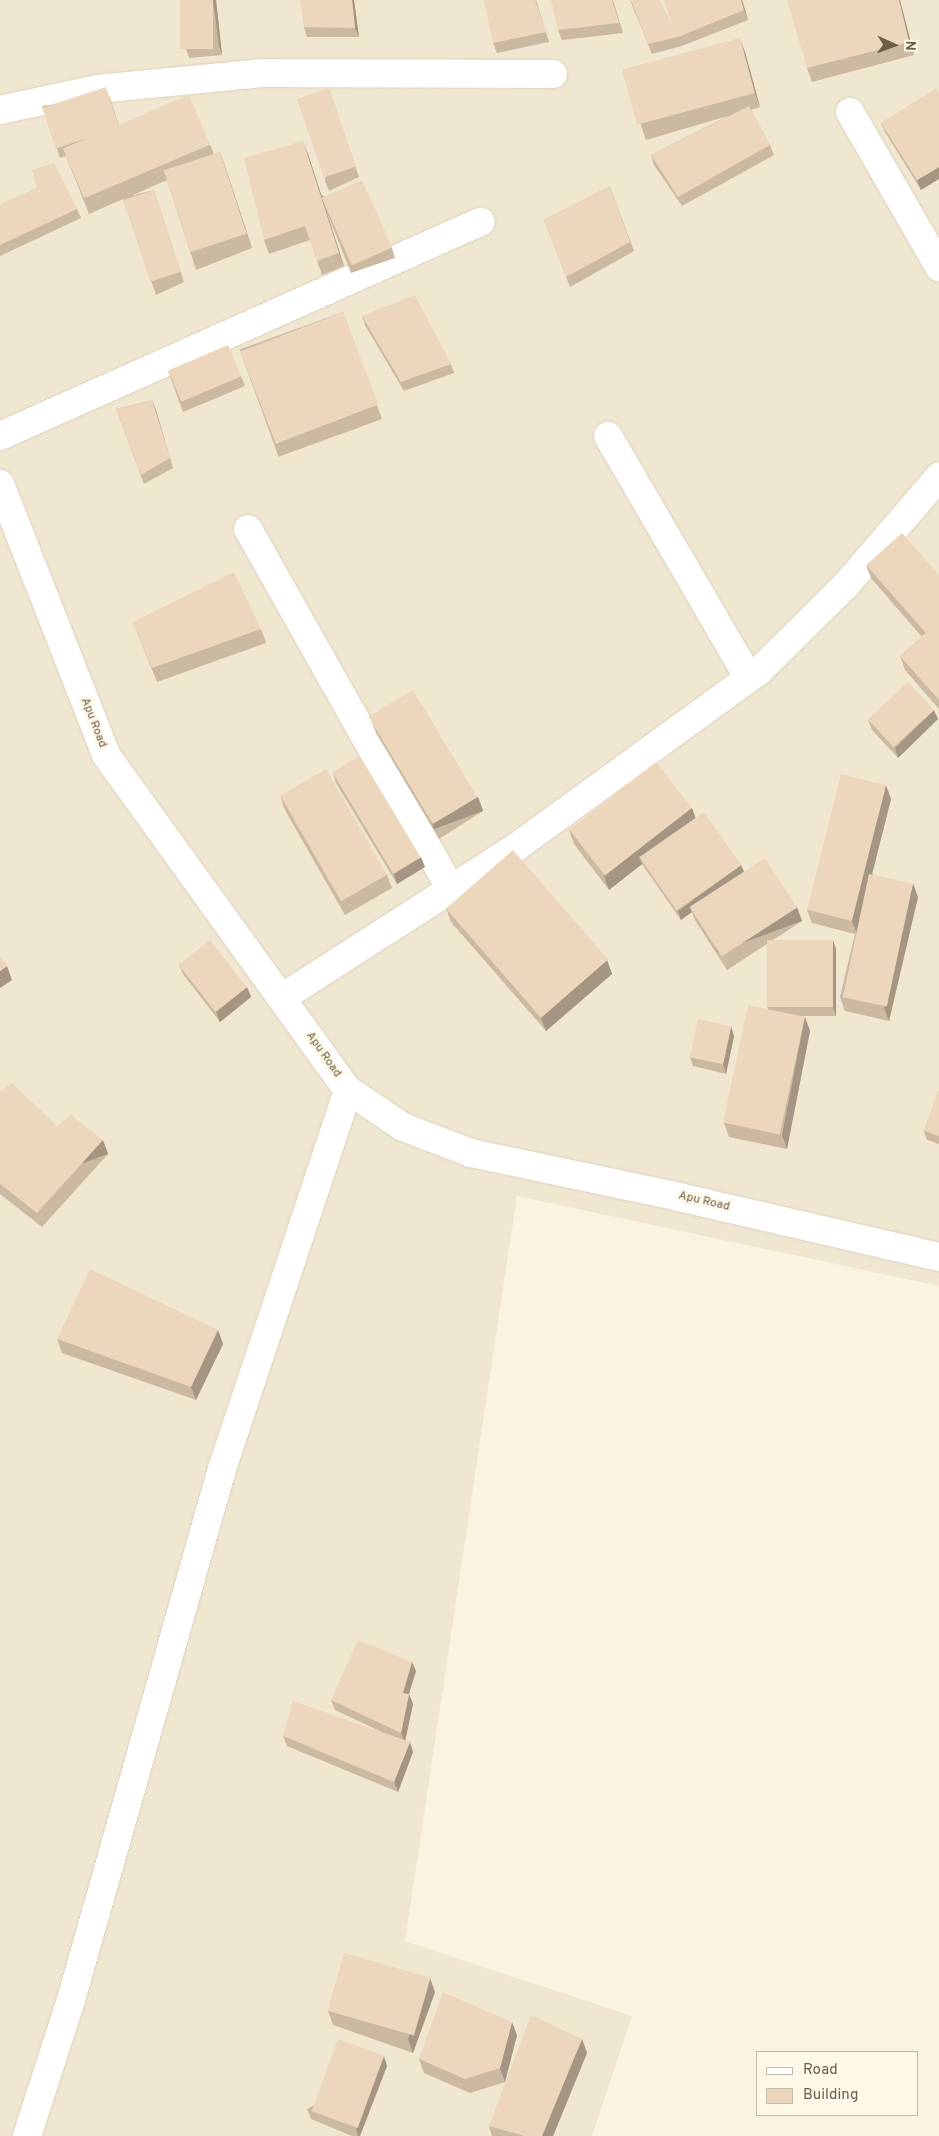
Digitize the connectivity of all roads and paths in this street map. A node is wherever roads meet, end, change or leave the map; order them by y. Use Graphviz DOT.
graph roads {
  1 [pos="553,74"];
  2 [pos="0,110"];
  3 [pos="850,112"];
  4 [pos="480,222"];
  5 [pos="939,267"];
  6 [pos="0,436"];
  7 [pos="608,436"];
  8 [pos="939,477"];
  9 [pos="0,484"];
  10 [pos="248,529"];
  11 [pos="749,678"];
  12 [pos="452,889"];
  13 [pos="282,998"];
  14 [pos="348,1090"];
  15 [pos="939,1257"];
  16 [pos="27,2136"];
  1 -- 2 [label="street"];
  3 -- 5 [label="street"];
  4 -- 6 [label="street"];
  7 -- 11 [label="street"];
  8 -- 11 [label="street"];
  9 -- 13 [label="street, Apu Road"];
  10 -- 12 [label="street"];
  11 -- 12 [label="street"];
  12 -- 13 [label="street"];
  13 -- 14 [label="street, Apu Road"];
  14 -- 15 [label="street, Apu Road"];
  14 -- 16 [label="street"];
}
